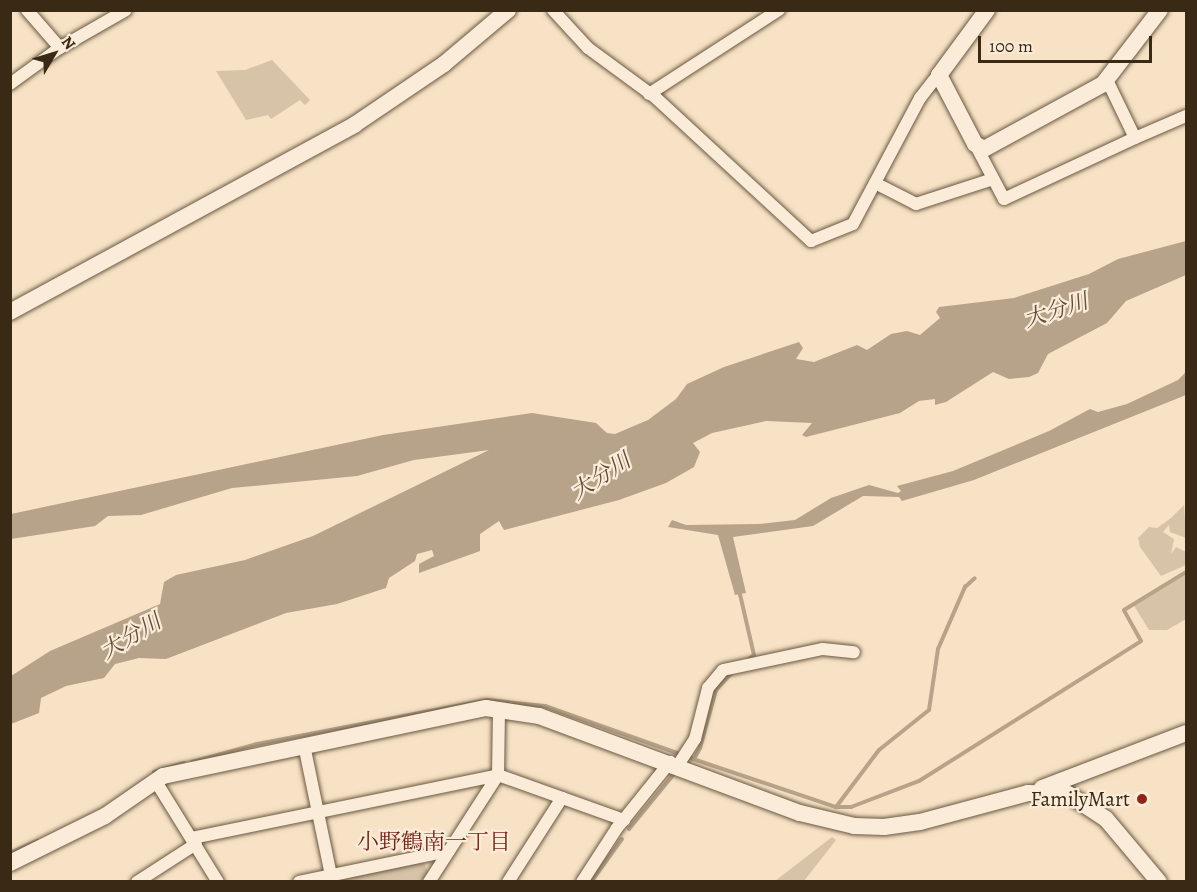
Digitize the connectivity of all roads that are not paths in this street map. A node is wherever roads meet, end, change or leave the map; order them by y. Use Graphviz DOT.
graph roads {
  1 [pos="27,10"];
  2 [pos="126,10"];
  3 [pos="508,10"];
  4 [pos="553,10"];
  5 [pos="779,10"];
  6 [pos="987,10"];
  7 [pos="1160,10"];
  8 [pos="60,48"];
  9 [pos="941,71"];
  10 [pos="1107,80"];
  11 [pos="10,84"];
  12 [pos="649,94"];
  13 [pos="1186,116"];
  14 [pos="1135,138"];
  15 [pos="975,144"];
  16 [pos="993,179"];
  17 [pos="875,183"];
  18 [pos="10,312"];
  19 [pos="854,652"];
  20 [pos="499,709"];
  21 [pos="1186,733"];
  22 [pos="304,745"];
  23 [pos="674,764"];
  24 [pos="498,775"];
  25 [pos="155,780"];
  26 [pos="1028,793"];
  27 [pos="562,798"];
  28 [pos="318,811"];
  29 [pos="624,820"];
  30 [pos="194,841"];
  31 [pos="449,851"];
  32 [pos="10,862"];
  33 [pos="331,875"];
  34 [pos="137,882"];
  35 [pos="218,882"];
  36 [pos="299,882"];
  37 [pos="429,882"];
  38 [pos="508,882"];
  39 [pos="582,882"];
  40 [pos="1160,882"];
  1 -- 8 [label="street"];
  2 -- 8 [label="street"];
  3 -- 18 [label="street"];
  4 -- 12 [label="street"];
  5 -- 12 [label="street"];
  6 -- 9 [label="street"];
  7 -- 10 [label="street"];
  8 -- 11 [label="street"];
  9 -- 15 [label="street"];
  9 -- 17 [label="street"];
  10 -- 14 [label="street"];
  10 -- 15 [label="street"];
  12 -- 17 [label="street"];
  13 -- 14 [label="street"];
  14 -- 16 [label="street"];
  15 -- 16 [label="street"];
  16 -- 17 [label="street"];
  19 -- 23 [label="street"];
  20 -- 22 [label="street"];
  20 -- 23 [label="street"];
  20 -- 24 [label="street"];
  21 -- 26 [label="street"];
  22 -- 25 [label="street"];
  22 -- 28 [label="street"];
  23 -- 26 [label="street"];
  23 -- 29 [label="street"];
  24 -- 27 [label="street"];
  24 -- 28 [label="street"];
  24 -- 31 [label="street"];
  25 -- 30 [label="street"];
  25 -- 32 [label="street"];
  26 -- 40 [label="street"];
  27 -- 29 [label="street"];
  27 -- 38 [label="street"];
  28 -- 30 [label="street"];
  28 -- 33 [label="street"];
  29 -- 39 [label="street"];
  30 -- 34 [label="street"];
  30 -- 35 [label="street"];
  31 -- 33 [label="street"];
  31 -- 37 [label="street"];
  33 -- 36 [label="street"];
}
